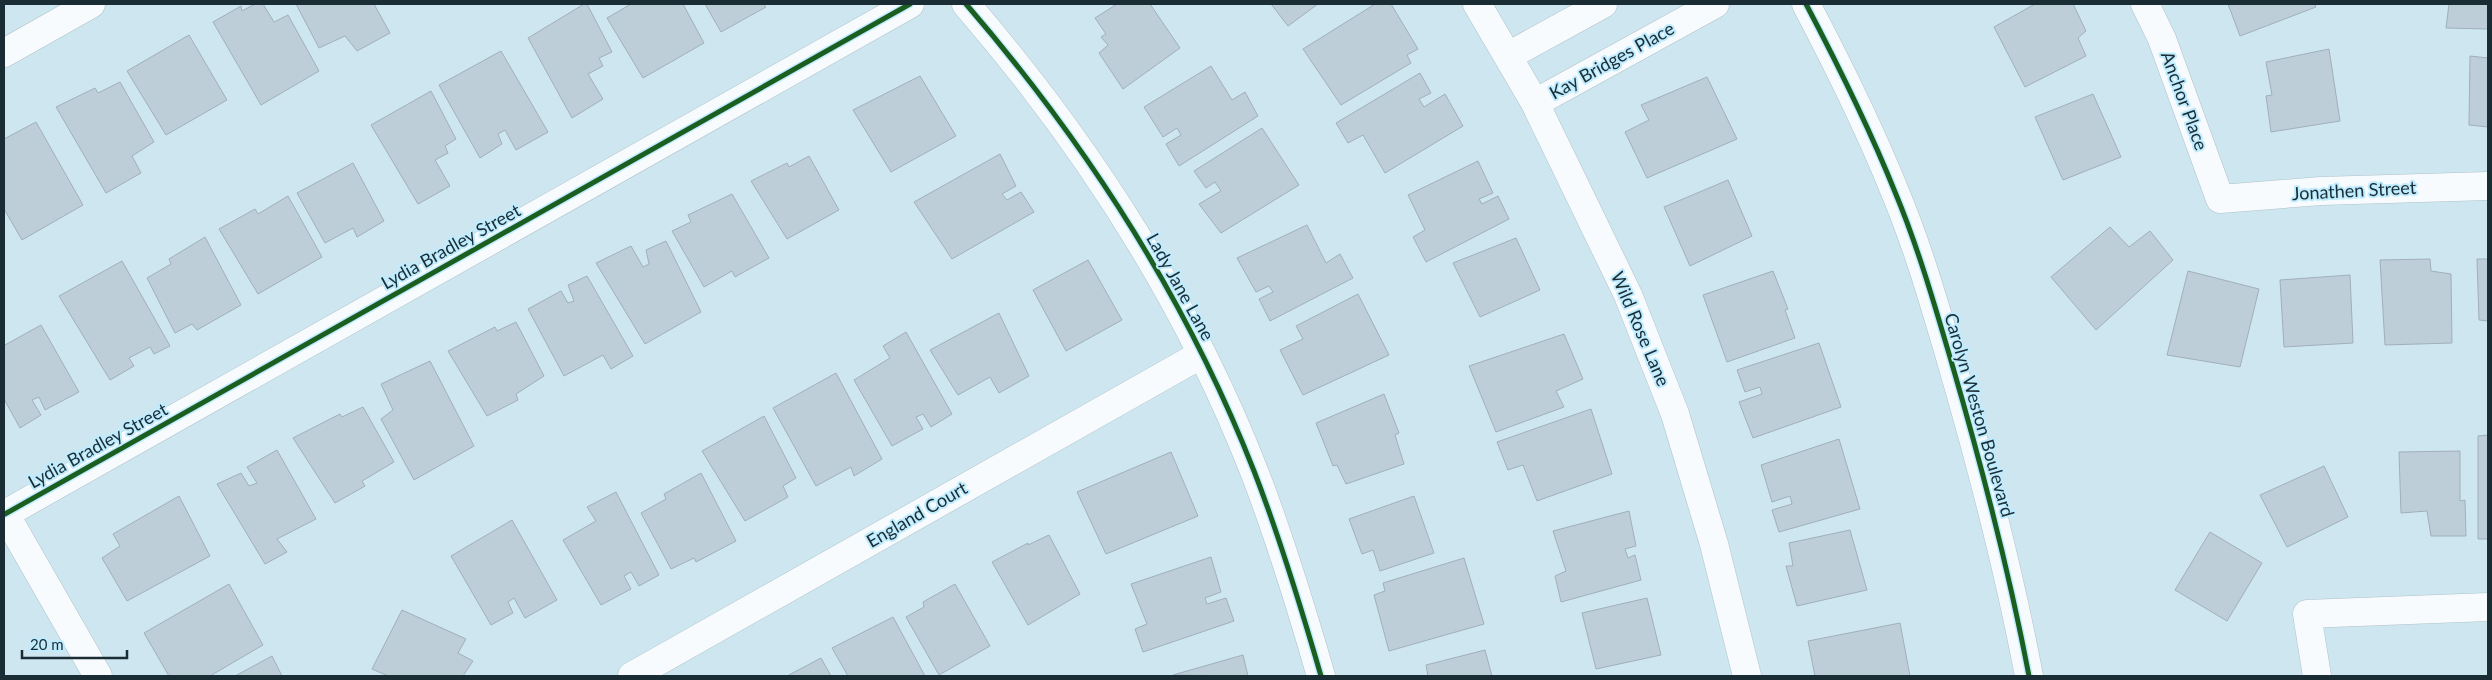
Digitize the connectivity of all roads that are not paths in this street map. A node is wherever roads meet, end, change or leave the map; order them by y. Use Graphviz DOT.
graph roads {
  1 [pos="91,4"];
  2 [pos="910,4"];
  3 [pos="966,4"];
  4 [pos="1477,4"];
  5 [pos="1603,4"];
  6 [pos="1715,4"];
  7 [pos="1806,4"];
  8 [pos="2145,4"];
  9 [pos="4,53"];
  10 [pos="1508,56"];
  11 [pos="1536,103"];
  12 [pos="2488,186"];
  13 [pos="2220,199"];
  14 [pos="1202,354"];
  15 [pos="4,513"];
  16 [pos="2488,607"];
  17 [pos="98,676"];
  18 [pos="632,676"];
  19 [pos="1321,676"];
  20 [pos="1747,676"];
  21 [pos="2029,676"];
  22 [pos="2317,676"];
  1 -- 9 [label="street"];
  2 -- 15 [label="street, Lydia Bradley Street"];
  3 -- 14 [label="street, Lady Jane Lane"];
  4 -- 10 [label="street, Wild Rose Lane"];
  5 -- 10 [label="street"];
  6 -- 11 [label="street, Kay Bridges Place"];
  7 -- 21 [label="street, Carolyn Weston Boulevard"];
  8 -- 13 [label="street, Anchor Place"];
  10 -- 11 [label="street, Wild Rose Lane"];
  11 -- 20 [label="street, Wild Rose Lane"];
  12 -- 13 [label="street, Jonathen Street"];
  14 -- 18 [label="street, England Court"];
  14 -- 19 [label="street, Lady Jane Lane"];
  15 -- 17 [label="street"];
  16 -- 22 [label="street"];
}
